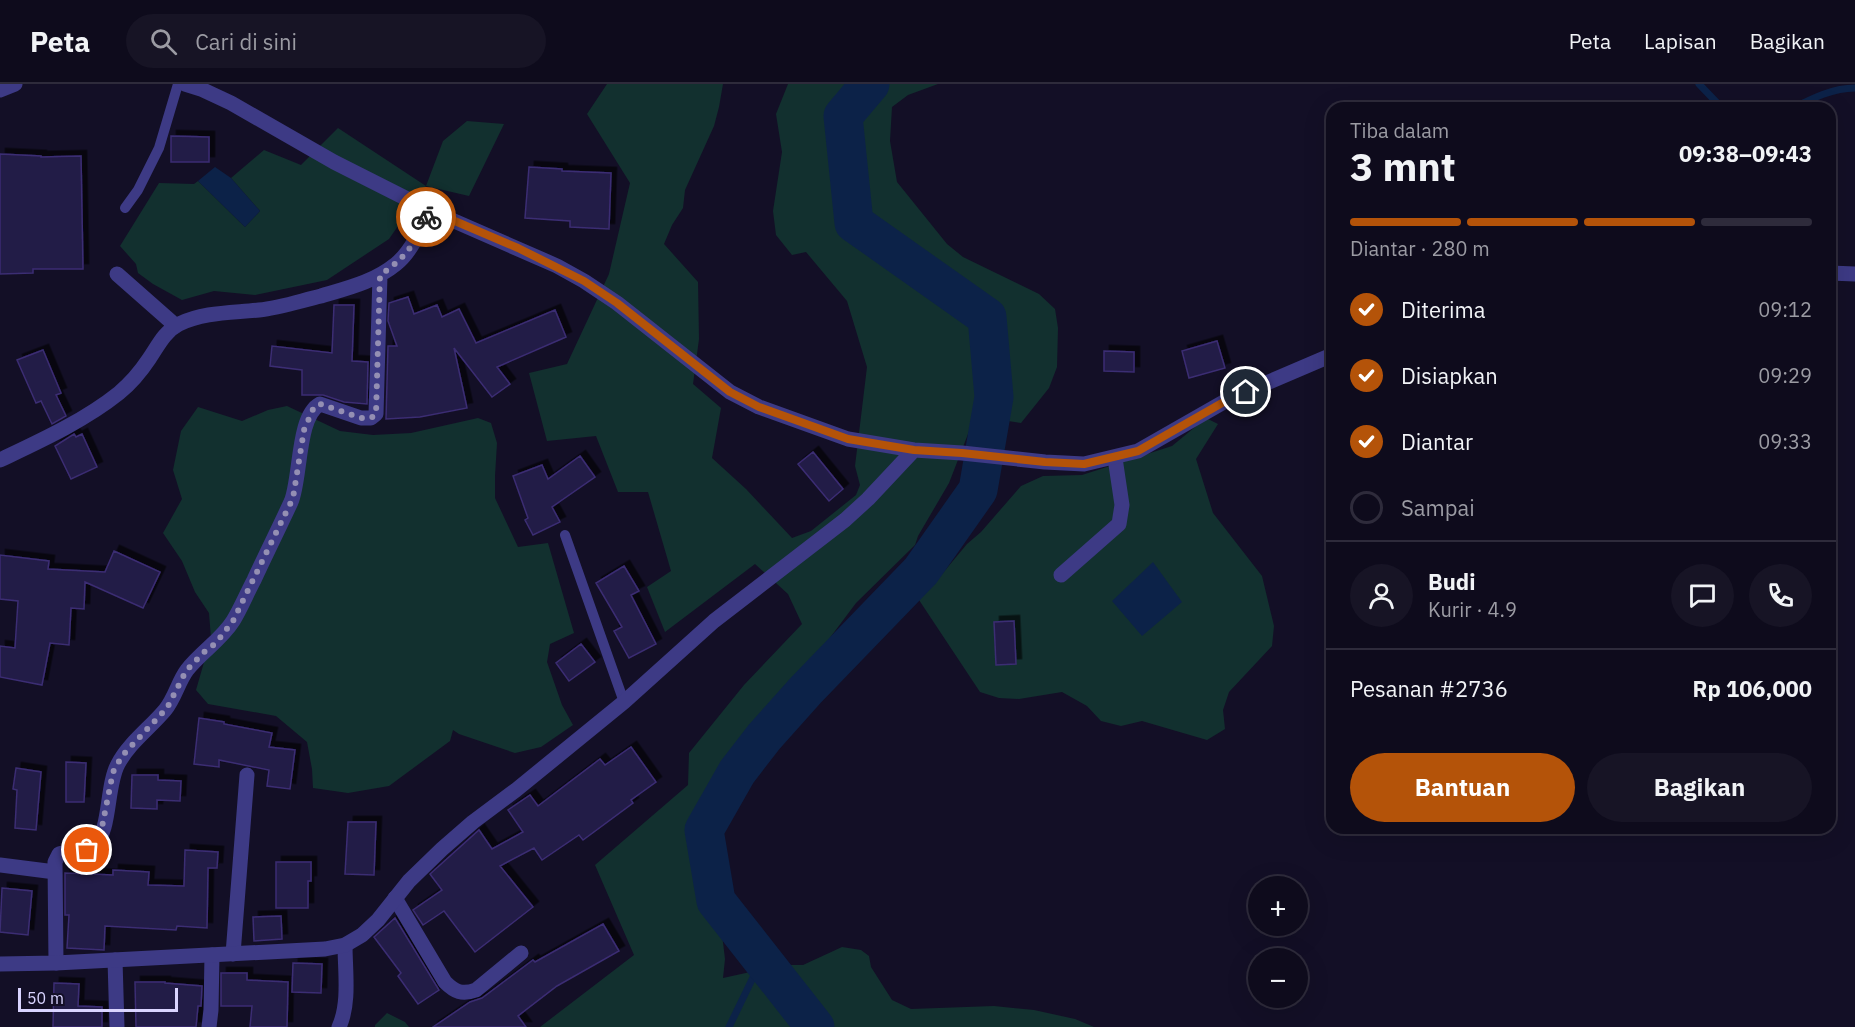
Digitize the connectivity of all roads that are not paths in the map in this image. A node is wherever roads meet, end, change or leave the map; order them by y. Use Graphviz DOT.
graph roads {
  1 [pos="15,84"];
  2 [pos="178,84"];
  3 [pos="185,84"];
  4 [pos="0,90"];
  5 [pos="125,208"];
  6 [pos="429,210"];
  7 [pos="1836,273"];
  8 [pos="117,274"];
  9 [pos="1855,274"];
  10 [pos="380,275"];
  11 [pos="176,326"];
  12 [pos="1326,358"];
  13 [pos="914,450"];
  14 [pos="1115,458"];
  15 [pos="0,460"];
  16 [pos="565,535"];
  17 [pos="1061,575"];
  18 [pos="624,702"];
  19 [pos="247,775"];
  20 [pos="0,865"];
  21 [pos="55,872"];
  22 [pos="395,898"];
  23 [pos="345,945"];
  24 [pos="521,953"];
  25 [pos="233,954"];
  26 [pos="213,955"];
  27 [pos="115,960"];
  28 [pos="56,963"];
  29 [pos="0,964"];
  30 [pos="117,1027"];
  31 [pos="209,1027"];
  32 [pos="339,1027"];
  1 -- 4 [label="street"];
  2 -- 5 [label="lane"];
  3 -- 6 [label="street"];
  6 -- 10 [label="street"];
  6 -- 13 [label="street"];
  7 -- 9 [label="street"];
  8 -- 11 [label="street"];
  10 -- 11 [label="street"];
  10 -- 21 [label="street"];
  11 -- 15 [label="street"];
  12 -- 14 [label="street"];
  13 -- 14 [label="street"];
  13 -- 18 [label="street"];
  14 -- 17 [label="street"];
  16 -- 18 [label="lane"];
  18 -- 22 [label="street"];
  19 -- 25 [label="street"];
  20 -- 21 [label="street"];
  21 -- 28 [label="street"];
  22 -- 23 [label="street"];
  22 -- 24 [label="street"];
  23 -- 25 [label="street"];
  23 -- 32 [label="street"];
  25 -- 26 [label="street"];
  26 -- 27 [label="street"];
  26 -- 31 [label="street"];
  27 -- 28 [label="street"];
  27 -- 30 [label="street"];
  28 -- 29 [label="street"];
}
